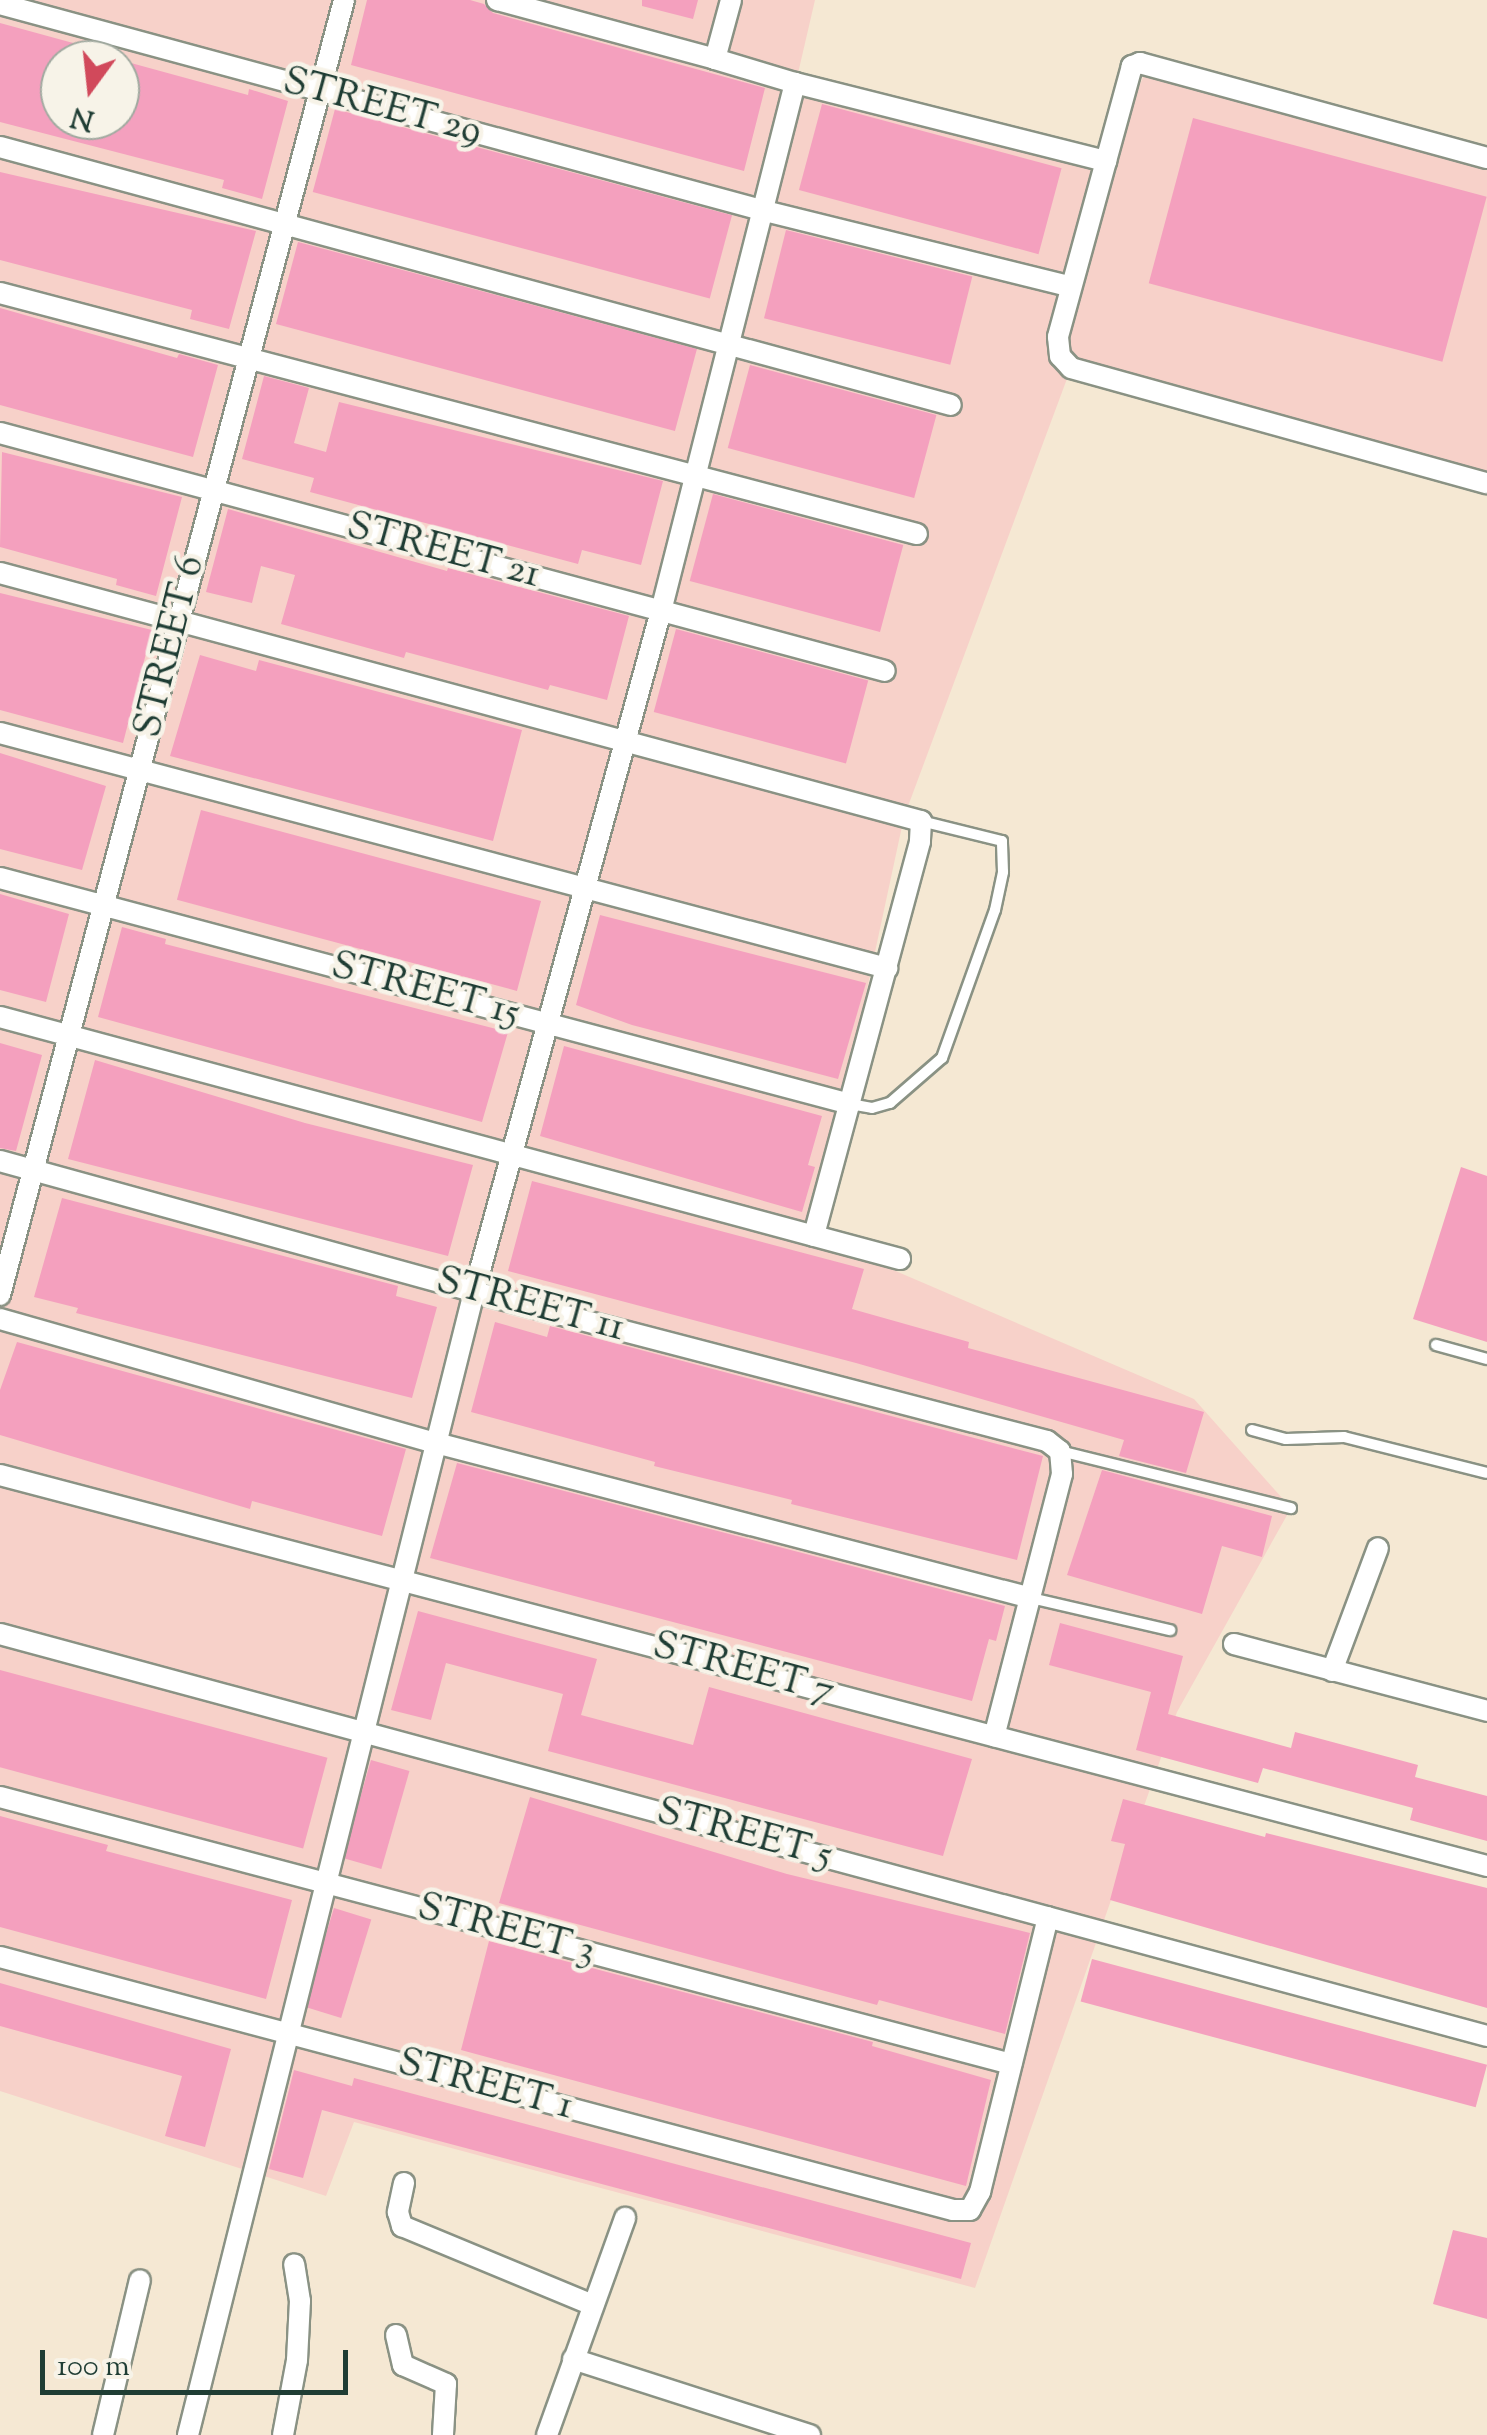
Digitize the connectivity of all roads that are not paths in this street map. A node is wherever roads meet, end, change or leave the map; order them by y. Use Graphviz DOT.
graph roads {
  1 [pos="344,0"];
  2 [pos="497,0"];
  3 [pos="732,0"];
  4 [pos="0,4"];
  5 [pos="716,60"];
  6 [pos="796,83"];
  7 [pos="318,90"];
  8 [pos="0,147"];
  9 [pos="1487,158"];
  10 [pos="1106,161"];
  11 [pos="765,211"];
  12 [pos="283,223"];
  13 [pos="1071,287"];
  14 [pos="0,294"];
  15 [pos="730,344"];
  16 [pos="247,360"];
  17 [pos="951,406"];
  18 [pos="0,434"];
  19 [pos="696,475"];
  20 [pos="1487,483"];
  21 [pos="211,490"];
  22 [pos="917,534"];
  23 [pos="0,573"];
  24 [pos="661,610"];
  25 [pos="176,620"];
  26 [pos="885,671"];
  27 [pos="0,733"];
  28 [pos="623,741"];
  29 [pos="141,771"];
  30 [pos="922,821"];
  31 [pos="0,878"];
  32 [pos="584,888"];
  33 [pos="106,906"];
  34 [pos="887,968"];
  35 [pos="0,1018"];
  36 [pos="547,1024"];
  37 [pos="71,1036"];
  38 [pos="850,1104"];
  39 [pos="511,1156"];
  40 [pos="0,1161"];
  41 [pos="33,1170"];
  42 [pos="814,1236"];
  43 [pos="900,1259"];
  44 [pos="474,1292"];
  45 [pos="0,1295"];
  46 [pos="0,1319"];
  47 [pos="1436,1344"];
  48 [pos="1487,1359"];
  49 [pos="1252,1430"];
  50 [pos="436,1443"];
  51 [pos="1060,1450"];
  52 [pos="1487,1473"];
  53 [pos="0,1475"];
  54 [pos="1291,1508"];
  55 [pos="1378,1548"];
  56 [pos="402,1580"];
  57 [pos="1031,1598"];
  58 [pos="1170,1630"];
  59 [pos="0,1634"];
  60 [pos="1234,1644"];
  61 [pos="1332,1671"];
  62 [pos="1487,1711"];
  63 [pos="364,1732"];
  64 [pos="994,1736"];
  65 [pos="0,1797"];
  66 [pos="1487,1866"];
  67 [pos="326,1883"];
  68 [pos="1048,1917"];
  69 [pos="0,1957"];
  70 [pos="288,2034"];
  71 [pos="1487,2036"];
  72 [pos="1011,2064"];
  73 [pos="404,2182"];
  74 [pos="624,2218"];
  75 [pos="294,2264"];
  76 [pos="140,2280"];
  77 [pos="592,2304"];
  78 [pos="396,2334"];
  79 [pos="574,2359"];
  80 [pos="103,2435"];
  81 [pos="188,2435"];
  82 [pos="283,2435"];
  83 [pos="443,2435"];
  84 [pos="546,2435"];
  85 [pos="810,2435"];
  1 -- 7 [label="street, STREET 6"];
  2 -- 5 [label="street"];
  3 -- 5 [label="street"];
  4 -- 7 [label="street, STREET 29"];
  5 -- 6 [label="street"];
  6 -- 10 [label="street"];
  6 -- 11 [label="street"];
  7 -- 11 [label="street, STREET 29"];
  7 -- 12 [label="street, STREET 6"];
  8 -- 12 [label="street"];
  9 -- 10 [label="street"];
  10 -- 13 [label="street"];
  11 -- 13 [label="street, STREET 29"];
  11 -- 15 [label="street"];
  12 -- 15 [label="street"];
  12 -- 16 [label="street, STREET 6"];
  13 -- 20 [label="street"];
  14 -- 16 [label="street"];
  15 -- 17 [label="street"];
  15 -- 19 [label="street"];
  16 -- 19 [label="street"];
  16 -- 21 [label="street, STREET 6"];
  18 -- 21 [label="street, STREET 21"];
  19 -- 22 [label="street"];
  19 -- 24 [label="street"];
  21 -- 24 [label="street, STREET 21"];
  21 -- 25 [label="street, STREET 6"];
  23 -- 25 [label="street"];
  24 -- 26 [label="street, STREET 21"];
  24 -- 28 [label="street"];
  25 -- 28 [label="street"];
  25 -- 29 [label="street, STREET 6"];
  27 -- 29 [label="street"];
  28 -- 30 [label="street"];
  28 -- 32 [label="street"];
  29 -- 32 [label="street"];
  29 -- 33 [label="street, STREET 6"];
  30 -- 34 [label="street"];
  30 -- 38 [label="lane"];
  31 -- 33 [label="street, STREET 15"];
  32 -- 34 [label="street"];
  32 -- 36 [label="street"];
  33 -- 36 [label="street, STREET 15"];
  33 -- 37 [label="street, STREET 6"];
  34 -- 38 [label="street"];
  35 -- 37 [label="street"];
  36 -- 38 [label="street, STREET 15"];
  36 -- 39 [label="street"];
  37 -- 39 [label="street"];
  37 -- 41 [label="street, STREET 6"];
  38 -- 42 [label="street"];
  39 -- 42 [label="street"];
  39 -- 44 [label="street"];
  40 -- 41 [label="street, STREET 11"];
  41 -- 44 [label="street, STREET 11"];
  41 -- 45 [label="street, STREET 6"];
  42 -- 43 [label="street"];
  44 -- 50 [label="street"];
  44 -- 51 [label="street, STREET 11"];
  46 -- 50 [label="street"];
  47 -- 48 [label="lane"];
  49 -- 52 [label="lane"];
  50 -- 56 [label="street"];
  50 -- 57 [label="street"];
  51 -- 54 [label="lane"];
  51 -- 57 [label="street"];
  53 -- 56 [label="street, STREET 7"];
  55 -- 61 [label="street"];
  56 -- 63 [label="street"];
  56 -- 64 [label="street, STREET 7"];
  57 -- 58 [label="lane"];
  57 -- 64 [label="street"];
  59 -- 63 [label="street, STREET 5"];
  60 -- 61 [label="street"];
  61 -- 62 [label="street"];
  63 -- 67 [label="street"];
  63 -- 68 [label="street, STREET 5"];
  64 -- 66 [label="street, STREET 7"];
  65 -- 67 [label="street, STREET 3"];
  67 -- 70 [label="street"];
  67 -- 72 [label="street, STREET 3"];
  68 -- 71 [label="street, STREET 5"];
  68 -- 72 [label="street"];
  69 -- 70 [label="street, STREET 1"];
  70 -- 72 [label="street, STREET 1"];
  70 -- 81 [label="street"];
  73 -- 77 [label="street"];
  74 -- 77 [label="street"];
  75 -- 82 [label="street"];
  76 -- 80 [label="street"];
  77 -- 79 [label="street"];
  78 -- 83 [label="street"];
  79 -- 84 [label="street"];
  79 -- 85 [label="street"];
}
